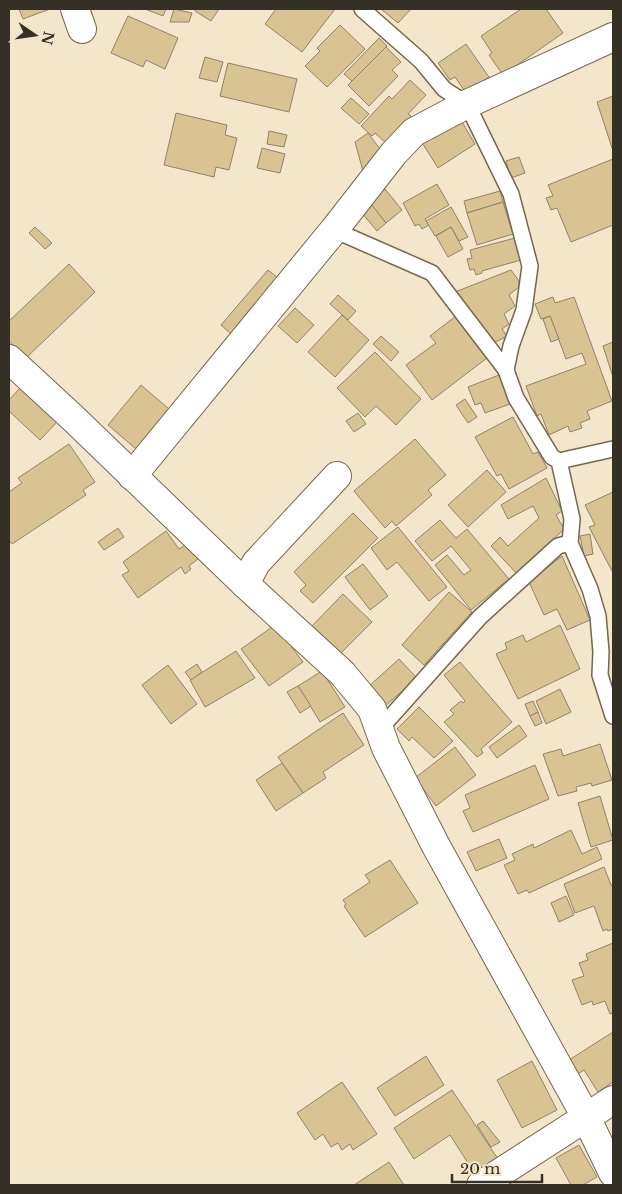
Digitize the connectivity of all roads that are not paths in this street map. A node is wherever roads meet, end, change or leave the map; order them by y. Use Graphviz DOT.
graph roads {
  1 [pos="362,9"];
  2 [pos="613,37"];
  3 [pos="467,104"];
  4 [pos="334,230"];
  5 [pos="9,359"];
  6 [pos="506,370"];
  7 [pos="613,449"];
  8 [pos="559,461"];
  9 [pos="132,476"];
  10 [pos="337,476"];
  11 [pos="570,543"];
  12 [pos="245,584"];
  13 [pos="613,716"];
  14 [pos="378,726"];
  15 [pos="613,1100"];
  16 [pos="586,1117"];
  17 [pos="613,1173"];
  18 [pos="482,1185"];
  1 -- 3 [label="lane"];
  2 -- 3 [label="street"];
  3 -- 4 [label="street"];
  3 -- 6 [label="lane"];
  4 -- 6 [label="lane"];
  4 -- 9 [label="street"];
  5 -- 9 [label="street"];
  6 -- 8 [label="lane"];
  7 -- 8 [label="lane"];
  8 -- 11 [label="lane"];
  9 -- 12 [label="street"];
  10 -- 12 [label="street"];
  11 -- 13 [label="lane"];
  11 -- 14 [label="lane"];
  12 -- 14 [label="street"];
  14 -- 16 [label="street"];
  15 -- 16 [label="street"];
  16 -- 17 [label="street"];
  16 -- 18 [label="street"];
}
